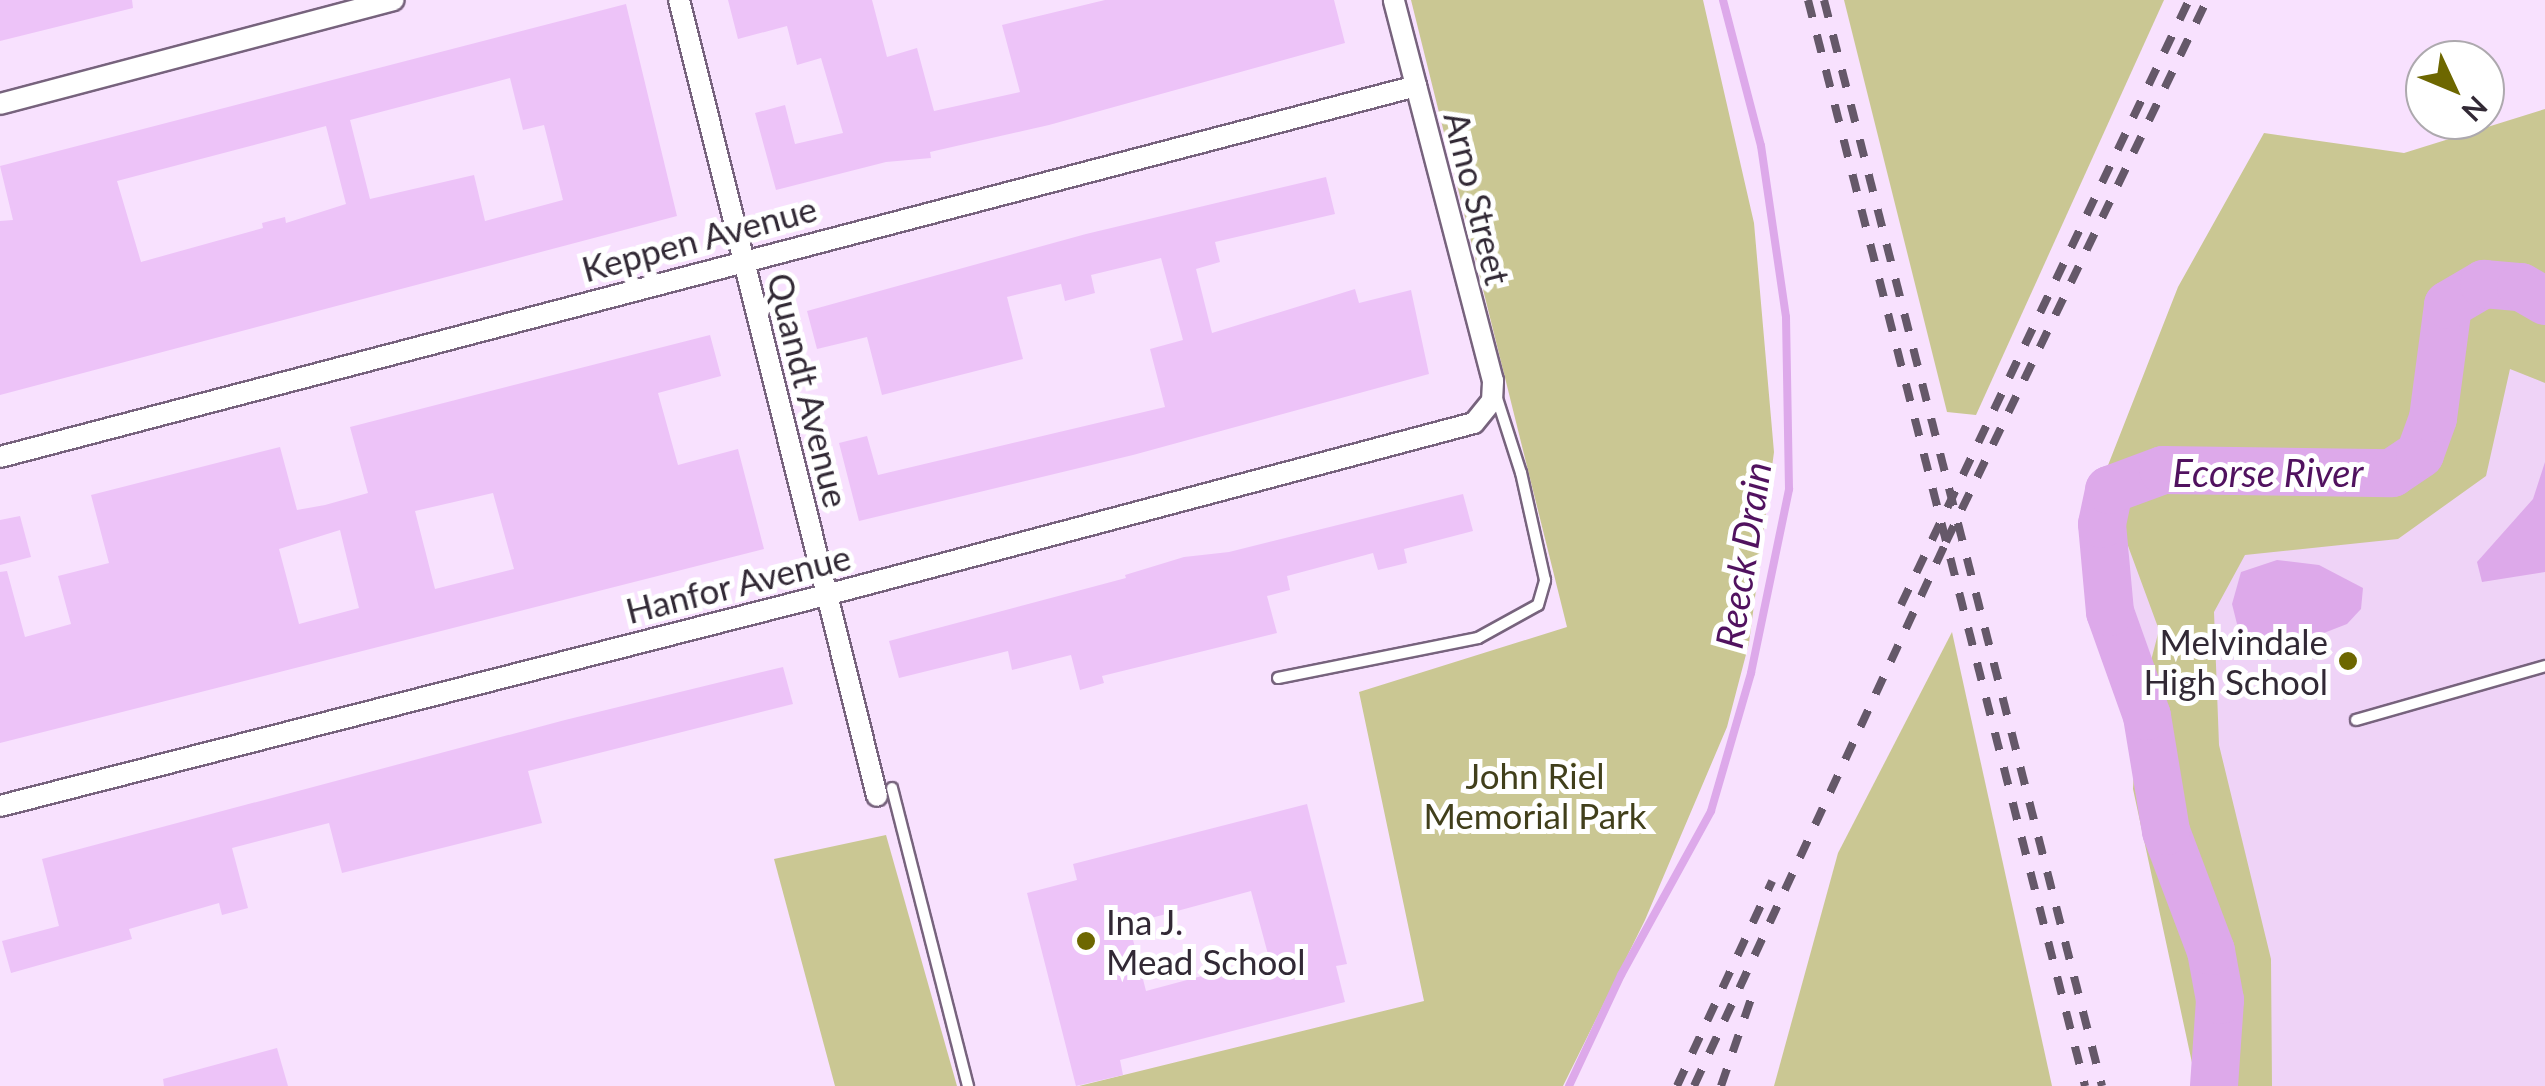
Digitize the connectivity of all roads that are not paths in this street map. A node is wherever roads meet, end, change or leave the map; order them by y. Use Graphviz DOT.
graph roads {
  1 [pos="394,0"];
  2 [pos="678,0"];
  3 [pos="1394,0"];
  4 [pos="1416,86"];
  5 [pos="0,104"];
  6 [pos="744,260"];
  7 [pos="1494,390"];
  8 [pos="0,457"];
  9 [pos="826,595"];
  10 [pos="2545,666"];
  11 [pos="1278,678"];
  12 [pos="2356,720"];
  13 [pos="884,792"];
  14 [pos="0,806"];
  15 [pos="968,1086"];
  1 -- 5 [label="street"];
  2 -- 6 [label="street, Quandt Avenue"];
  3 -- 4 [label="street, Arno Street"];
  4 -- 6 [label="street, Keppen Avenue"];
  4 -- 7 [label="street, Arno Street"];
  6 -- 8 [label="street, Keppen Avenue"];
  6 -- 9 [label="street, Quandt Avenue"];
  7 -- 9 [label="street, Hanfor Avenue"];
  7 -- 11 [label="lane"];
  9 -- 13 [label="street, Quandt Avenue"];
  9 -- 14 [label="street, Hanfor Avenue"];
  10 -- 12 [label="lane"];
  13 -- 15 [label="lane"];
}
